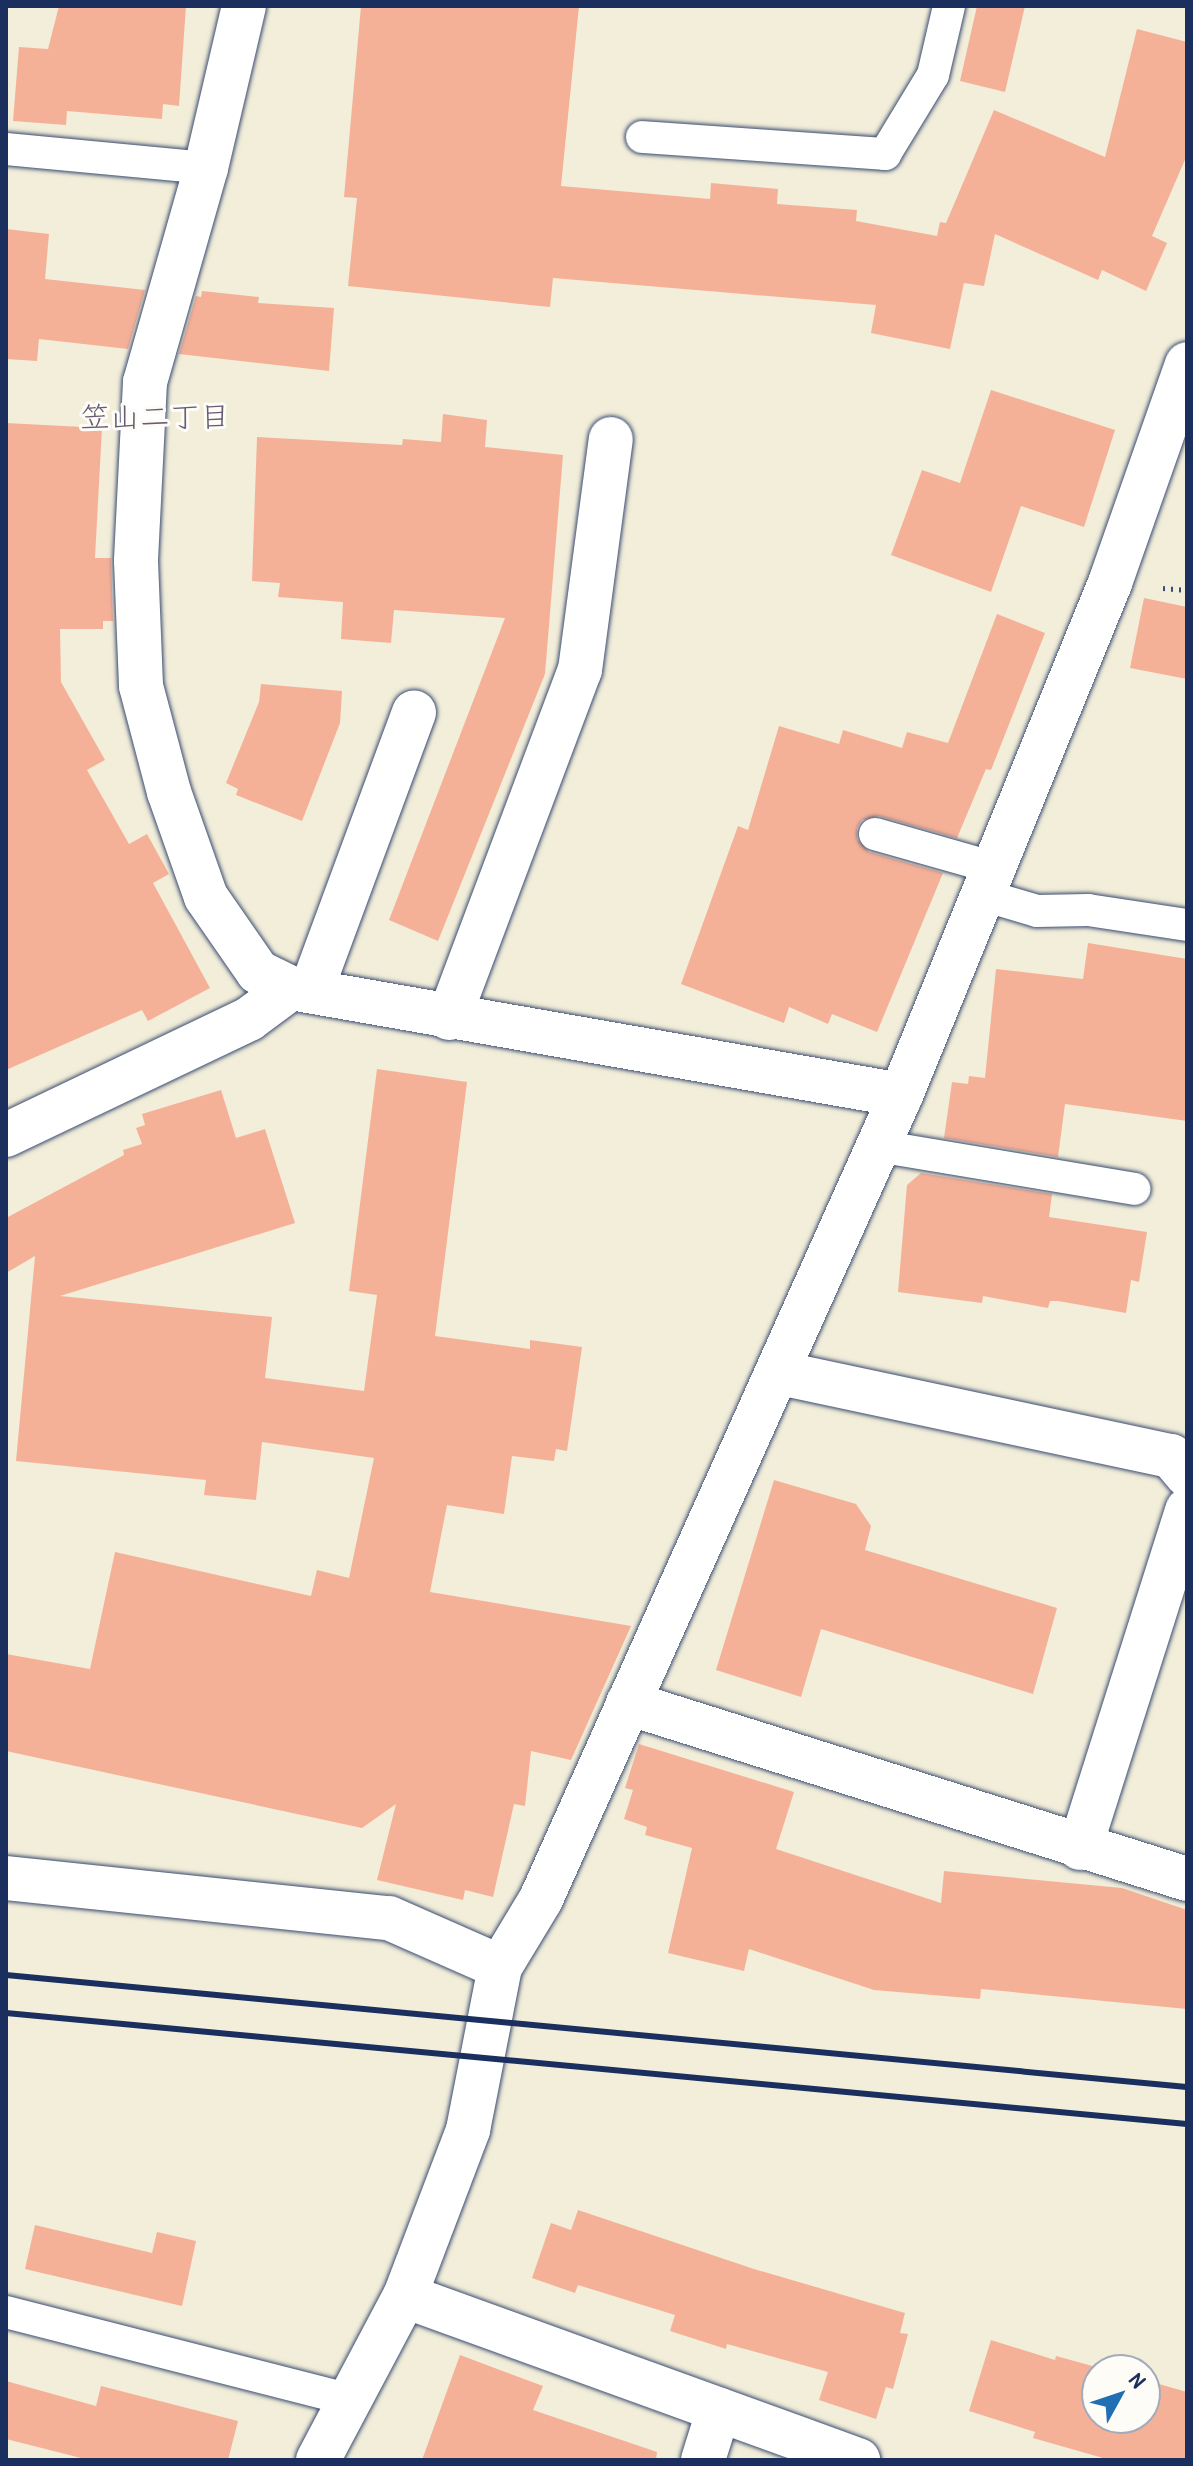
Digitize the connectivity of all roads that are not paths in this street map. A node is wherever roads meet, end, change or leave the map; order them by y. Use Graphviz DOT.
graph roads {
  1 [pos="244,6"];
  2 [pos="949,6"];
  3 [pos="642,137"];
  4 [pos="6,149"];
  5 [pos="206,168"];
  6 [pos="1187,364"];
  7 [pos="611,439"];
  8 [pos="414,712"];
  9 [pos="875,834"];
  10 [pos="989,882"];
  11 [pos="1187,925"];
  12 [pos="301,990"];
  13 [pos="449,1018"];
  14 [pos="901,1095"];
  15 [pos="6,1135"];
  16 [pos="878,1146"];
  17 [pos="1134,1189"];
  18 [pos="780,1373"];
  19 [pos="1187,1475"];
  20 [pos="1187,1510"];
  21 [pos="628,1703"];
  22 [pos="1080,1848"];
  23 [pos="6,1878"];
  24 [pos="1187,1879"];
  25 [pos="500,1967"];
  26 [pos="405,2296"];
  27 [pos="6,2312"];
  28 [pos="350,2400"];
  29 [pos="719,2409"];
  30 [pos="318,2460"];
  31 [pos="703,2460"];
  32 [pos="858,2460"];
  1 -- 5 [label="street"];
  2 -- 3 [label="lane"];
  4 -- 5 [label="lane"];
  5 -- 12 [label="street"];
  6 -- 10 [label="street"];
  7 -- 13 [label="street"];
  8 -- 12 [label="street"];
  9 -- 10 [label="lane"];
  10 -- 11 [label="lane"];
  10 -- 14 [label="street"];
  12 -- 13 [label="street"];
  12 -- 15 [label="street"];
  13 -- 14 [label="street"];
  14 -- 16 [label="street"];
  16 -- 17 [label="lane"];
  16 -- 18 [label="street"];
  18 -- 19 [label="street"];
  18 -- 21 [label="street"];
  20 -- 22 [label="street"];
  21 -- 22 [label="street"];
  21 -- 25 [label="street"];
  22 -- 24 [label="street"];
  23 -- 25 [label="street"];
  25 -- 26 [label="street"];
  26 -- 28 [label="street"];
  26 -- 29 [label="street"];
  27 -- 28 [label="lane"];
  28 -- 30 [label="street"];
  29 -- 31 [label="street"];
  29 -- 32 [label="street"];
}
